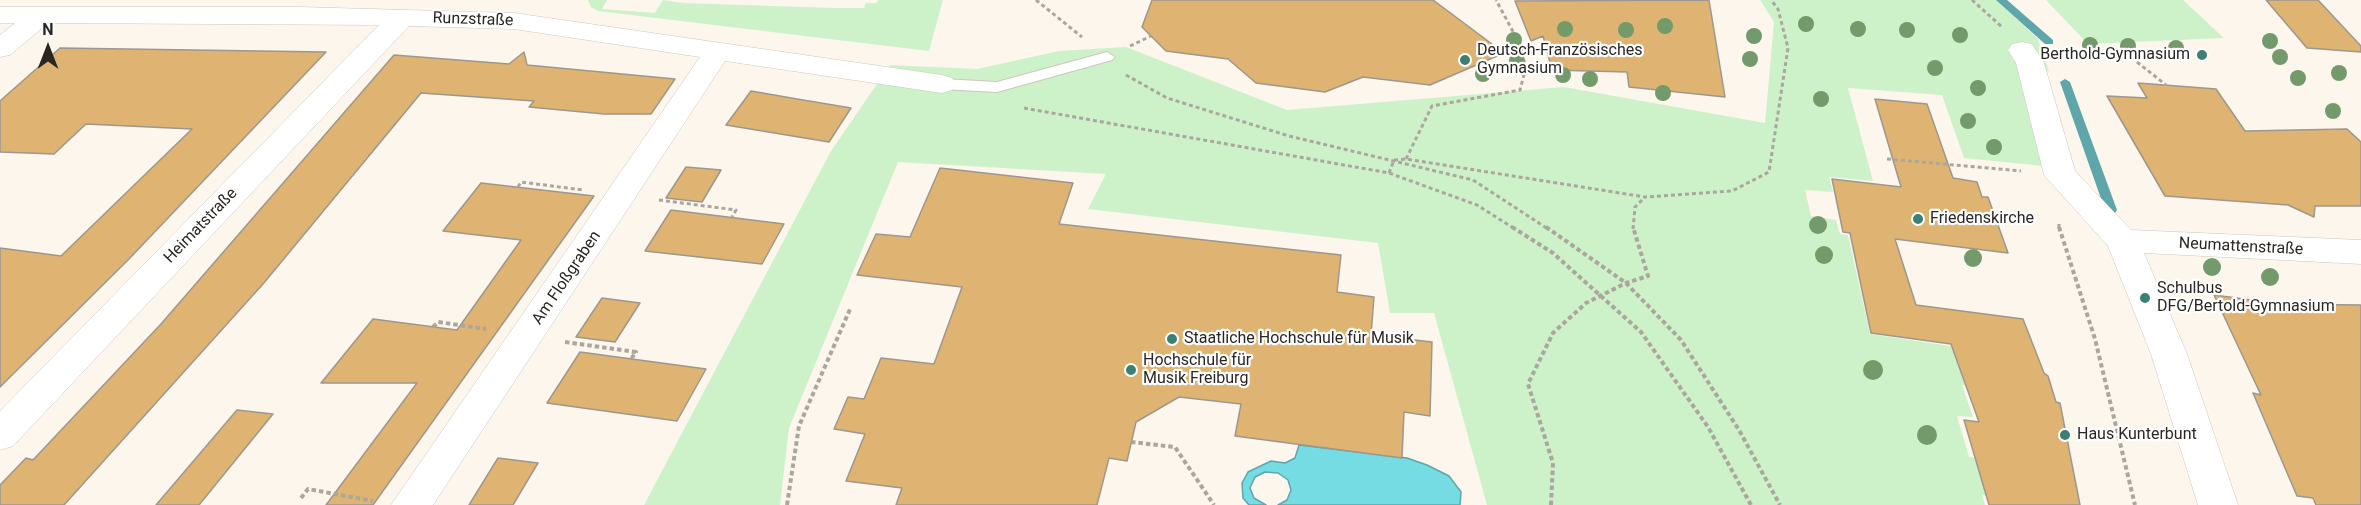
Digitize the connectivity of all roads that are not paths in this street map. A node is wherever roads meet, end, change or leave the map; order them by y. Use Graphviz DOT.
graph roads {
  1 [pos="532,0"];
  2 [pos="0,15"];
  3 [pos="41,15"];
  4 [pos="402,18"];
  5 [pos="514,21"];
  6 [pos="0,48"];
  7 [pos="719,50"];
  8 [pos="2022,51"];
  9 [pos="1107,57"];
  10 [pos="942,84"];
  11 [pos="2122,241"];
  12 [pos="2361,252"];
  13 [pos="0,435"];
  14 [pos="411,505"];
  15 [pos="2218,505"];
  1 -- 5 [label="street"];
  2 -- 3 [label="street, Runzstraße"];
  3 -- 4 [label="street, Runzstraße"];
  3 -- 6 [label="street"];
  4 -- 5 [label="street, Runzstraße"];
  4 -- 13 [label="street, Heimatstraße"];
  5 -- 7 [label="street, Runzstraße"];
  7 -- 10 [label="street, Runzstraße"];
  7 -- 14 [label="street, Am Floßgraben"];
  8 -- 11 [label="street"];
  9 -- 10 [label="lane"];
  11 -- 12 [label="street, Neumattenstraße"];
  11 -- 15 [label="street"];
}
